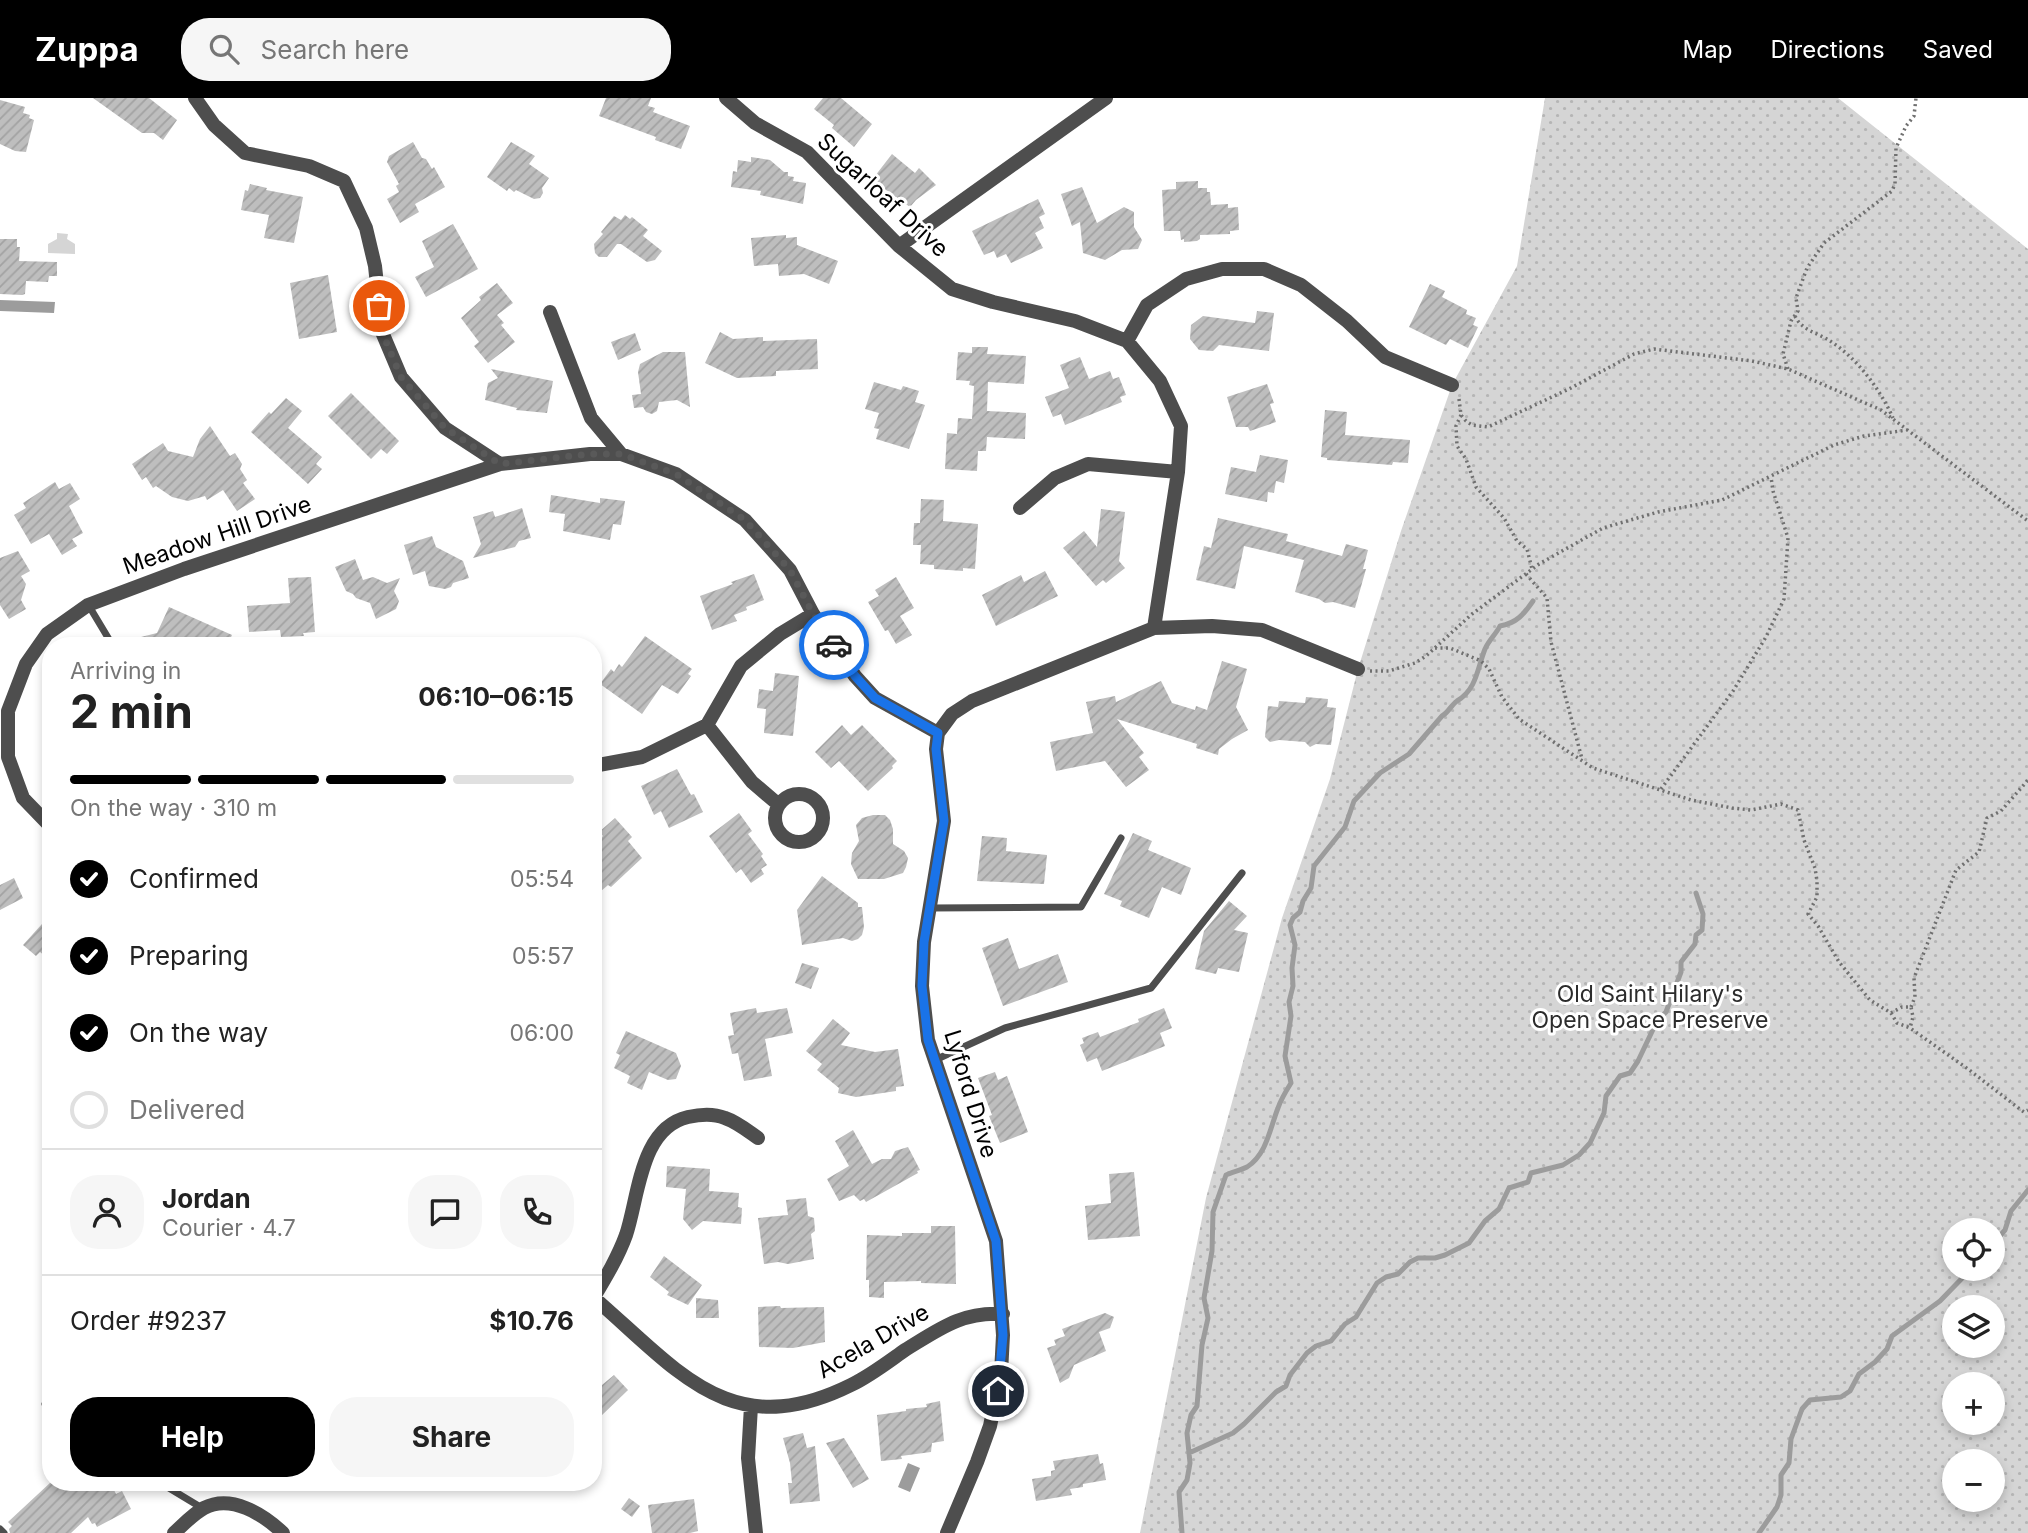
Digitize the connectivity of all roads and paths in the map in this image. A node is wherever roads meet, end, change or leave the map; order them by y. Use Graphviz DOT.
graph roads {
  1 [pos="195,98"];
  2 [pos="726,98"];
  3 [pos="1106,98"];
  4 [pos="1916,98"];
  5 [pos="899,246"];
  6 [pos="550,312"];
  7 [pos="1795,316"];
  8 [pos="1127,341"];
  9 [pos="1788,369"];
  10 [pos="1452,385"];
  11 [pos="1461,415"];
  12 [pos="1894,420"];
  13 [pos="1907,430"];
  14 [pos="621,454"];
  15 [pos="500,464"];
  16 [pos="1178,472"];
  17 [pos="1771,477"];
  18 [pos="1020,508"];
  19 [pos="2028,521"];
  20 [pos="1532,569"];
  21 [pos="1526,573"];
  22 [pos="88,605"];
  23 [pos="813,614"];
  24 [pos="1154,628"];
  25 [pos="45,637"];
  26 [pos="108,637"];
  27 [pos="42,641"];
  28 [pos="1435,648"];
  29 [pos="1358,669"];
  30 [pos="706,725"];
  31 [pos="938,733"];
  32 [pos="1582,761"];
  33 [pos="602,764"];
  34 [pos="2028,780"];
  35 [pos="1661,789"];
  36 [pos="779,805"];
  37 [pos="42,818"];
  38 [pos="1121,838"];
  39 [pos="1242,873"];
  40 [pos="930,908"];
  41 [pos="1911,1007"];
  42 [pos="1891,1013"];
  43 [pos="1910,1028"];
  44 [pos="934,1060"];
  45 [pos="2028,1110"];
  46 [pos="758,1138"];
  47 [pos="602,1284"];
  48 [pos="602,1304"];
  49 [pos="1003,1314"];
  50 [pos="751,1406"];
  51 [pos="174,1491"];
  52 [pos="203,1508"];
  53 [pos="0,1529"];
  54 [pos="4,1533"];
  55 [pos="174,1533"];
  56 [pos="283,1533"];
  57 [pos="756,1533"];
  58 [pos="947,1533"];
  1 -- 15 [label="street"];
  2 -- 5 [label="street, Sugarloaf Drive"];
  3 -- 5 [label="street"];
  4 -- 7 [label="path"];
  5 -- 8 [label="street, Sugarloaf Drive"];
  6 -- 14 [label="street"];
  7 -- 9 [label="path"];
  7 -- 12 [label="path"];
  8 -- 10 [label="street"];
  8 -- 16 [label="street, Sugarloaf Drive"];
  9 -- 11 [label="path"];
  9 -- 12 [label="path"];
  10 -- 11 [label="path"];
  11 -- 20 [label="path"];
  12 -- 13 [label="path"];
  13 -- 17 [label="path"];
  13 -- 19 [label="path"];
  14 -- 15 [label="street, Meadow Hill Drive"];
  14 -- 23 [label="street"];
  15 -- 22 [label="street, Meadow Hill Drive"];
  16 -- 18 [label="street"];
  16 -- 24 [label="street, Sugarloaf Drive"];
  17 -- 20 [label="path"];
  17 -- 35 [label="path"];
  20 -- 21 [label="path"];
  21 -- 28 [label="path"];
  21 -- 32 [label="path"];
  22 -- 25 [label="street, Meadow Hill Drive"];
  22 -- 26 [label="lane"];
  23 -- 30 [label="street"];
  23 -- 31 [label="street"];
  24 -- 29 [label="street"];
  24 -- 31 [label="street"];
  27 -- 37 [label="street, Meadow Hill Drive"];
  28 -- 29 [label="path"];
  28 -- 32 [label="path"];
  30 -- 33 [label="street"];
  30 -- 36 [label="street"];
  31 -- 40 [label="street, Lyford Drive"];
  32 -- 35 [label="path"];
  34 -- 41 [label="path"];
  35 -- 42 [label="path"];
  38 -- 40 [label="lane"];
  39 -- 44 [label="lane"];
  40 -- 44 [label="street, Lyford Drive"];
  41 -- 42 [label="path"];
  41 -- 43 [label="path"];
  42 -- 43 [label="path"];
  43 -- 45 [label="path"];
  44 -- 49 [label="street, Lyford Drive"];
  46 -- 47 [label="street"];
  48 -- 50 [label="street, Acela Drive"];
  49 -- 50 [label="street, Acela Drive"];
  49 -- 58 [label="street, Lyford Drive"];
  50 -- 57 [label="street"];
  51 -- 52 [label="lane"];
  52 -- 55 [label="street"];
  52 -- 56 [label="street"];
  53 -- 54 [label="lane"];
}
